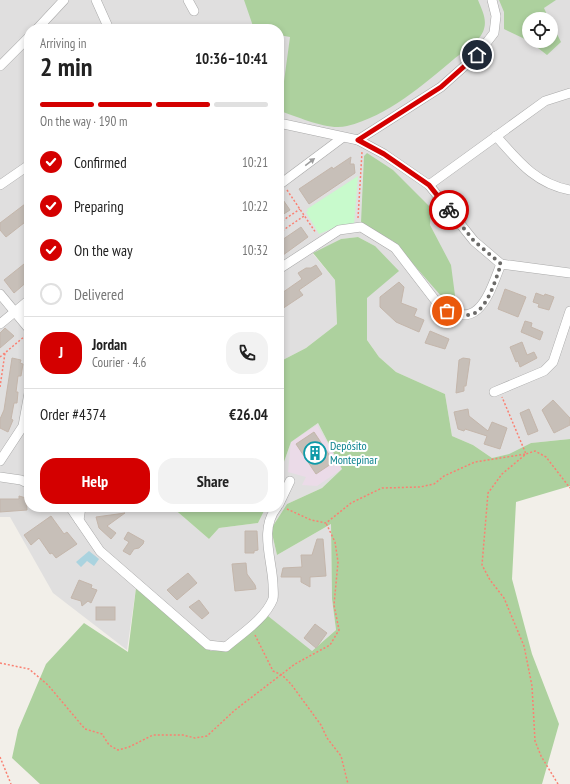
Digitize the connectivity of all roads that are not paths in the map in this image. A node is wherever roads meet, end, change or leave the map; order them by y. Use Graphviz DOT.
graph roads {
  1 [pos="64,0"];
  2 [pos="96,0"];
  3 [pos="188,0"];
  4 [pos="492,0"];
  5 [pos="194,11"];
  6 [pos="42,24"];
  7 [pos="108,24"];
  8 [pos="24,42"];
  9 [pos="0,66"];
  10 [pos="570,93"];
  11 [pos="284,124"];
  12 [pos="496,136"];
  13 [pos="342,138"];
  14 [pos="360,141"];
  15 [pos="24,168"];
  16 [pos="284,182"];
  17 [pos="0,185"];
  18 [pos="429,185"];
  19 [pos="570,190"];
  20 [pos="501,264"];
  21 [pos="284,266"];
  22 [pos="570,273"];
  23 [pos="0,294"];
  24 [pos="24,304"];
  25 [pos="570,311"];
  26 [pos="15,312"];
  27 [pos="24,313"];
  28 [pos="24,323"];
  29 [pos="0,324"];
  30 [pos="497,391"];
  31 [pos="24,420"];
  32 [pos="0,461"];
  33 [pos="0,477"];
  34 [pos="290,481"];
  35 [pos="24,482"];
  36 [pos="284,494"];
  37 [pos="73,512"];
  38 [pos="80,512"];
  39 [pos="273,512"];
  40 [pos="79,520"];
  1 -- 6 [label="street"];
  2 -- 7 [label="street"];
  3 -- 5 [label="street"];
  4 -- 14 [label="street"];
  8 -- 9 [label="street"];
  10 -- 12 [label="street"];
  11 -- 13 [label="street"];
  12 -- 18 [label="street"];
  12 -- 19 [label="street"];
  13 -- 14 [label="street"];
  16 -- 13 [label="street, one-way"];
  14 -- 18 [label="street"];
  15 -- 17 [label="street"];
  18 -- 20 [label="street"];
  20 -- 21 [label="street"];
  20 -- 22 [label="street"];
  23 -- 26 [label="street"];
  24 -- 26 [label="street"];
  25 -- 30 [label="street"];
  26 -- 27 [label="street"];
  26 -- 28 [label="street"];
  26 -- 29 [label="street"];
  31 -- 32 [label="street"];
  33 -- 35 [label="street"];
  34 -- 36 [label="street"];
  37 -- 40 [label="street"];
  38 -- 40 [label="street"];
  39 -- 40 [label="street"];
}
